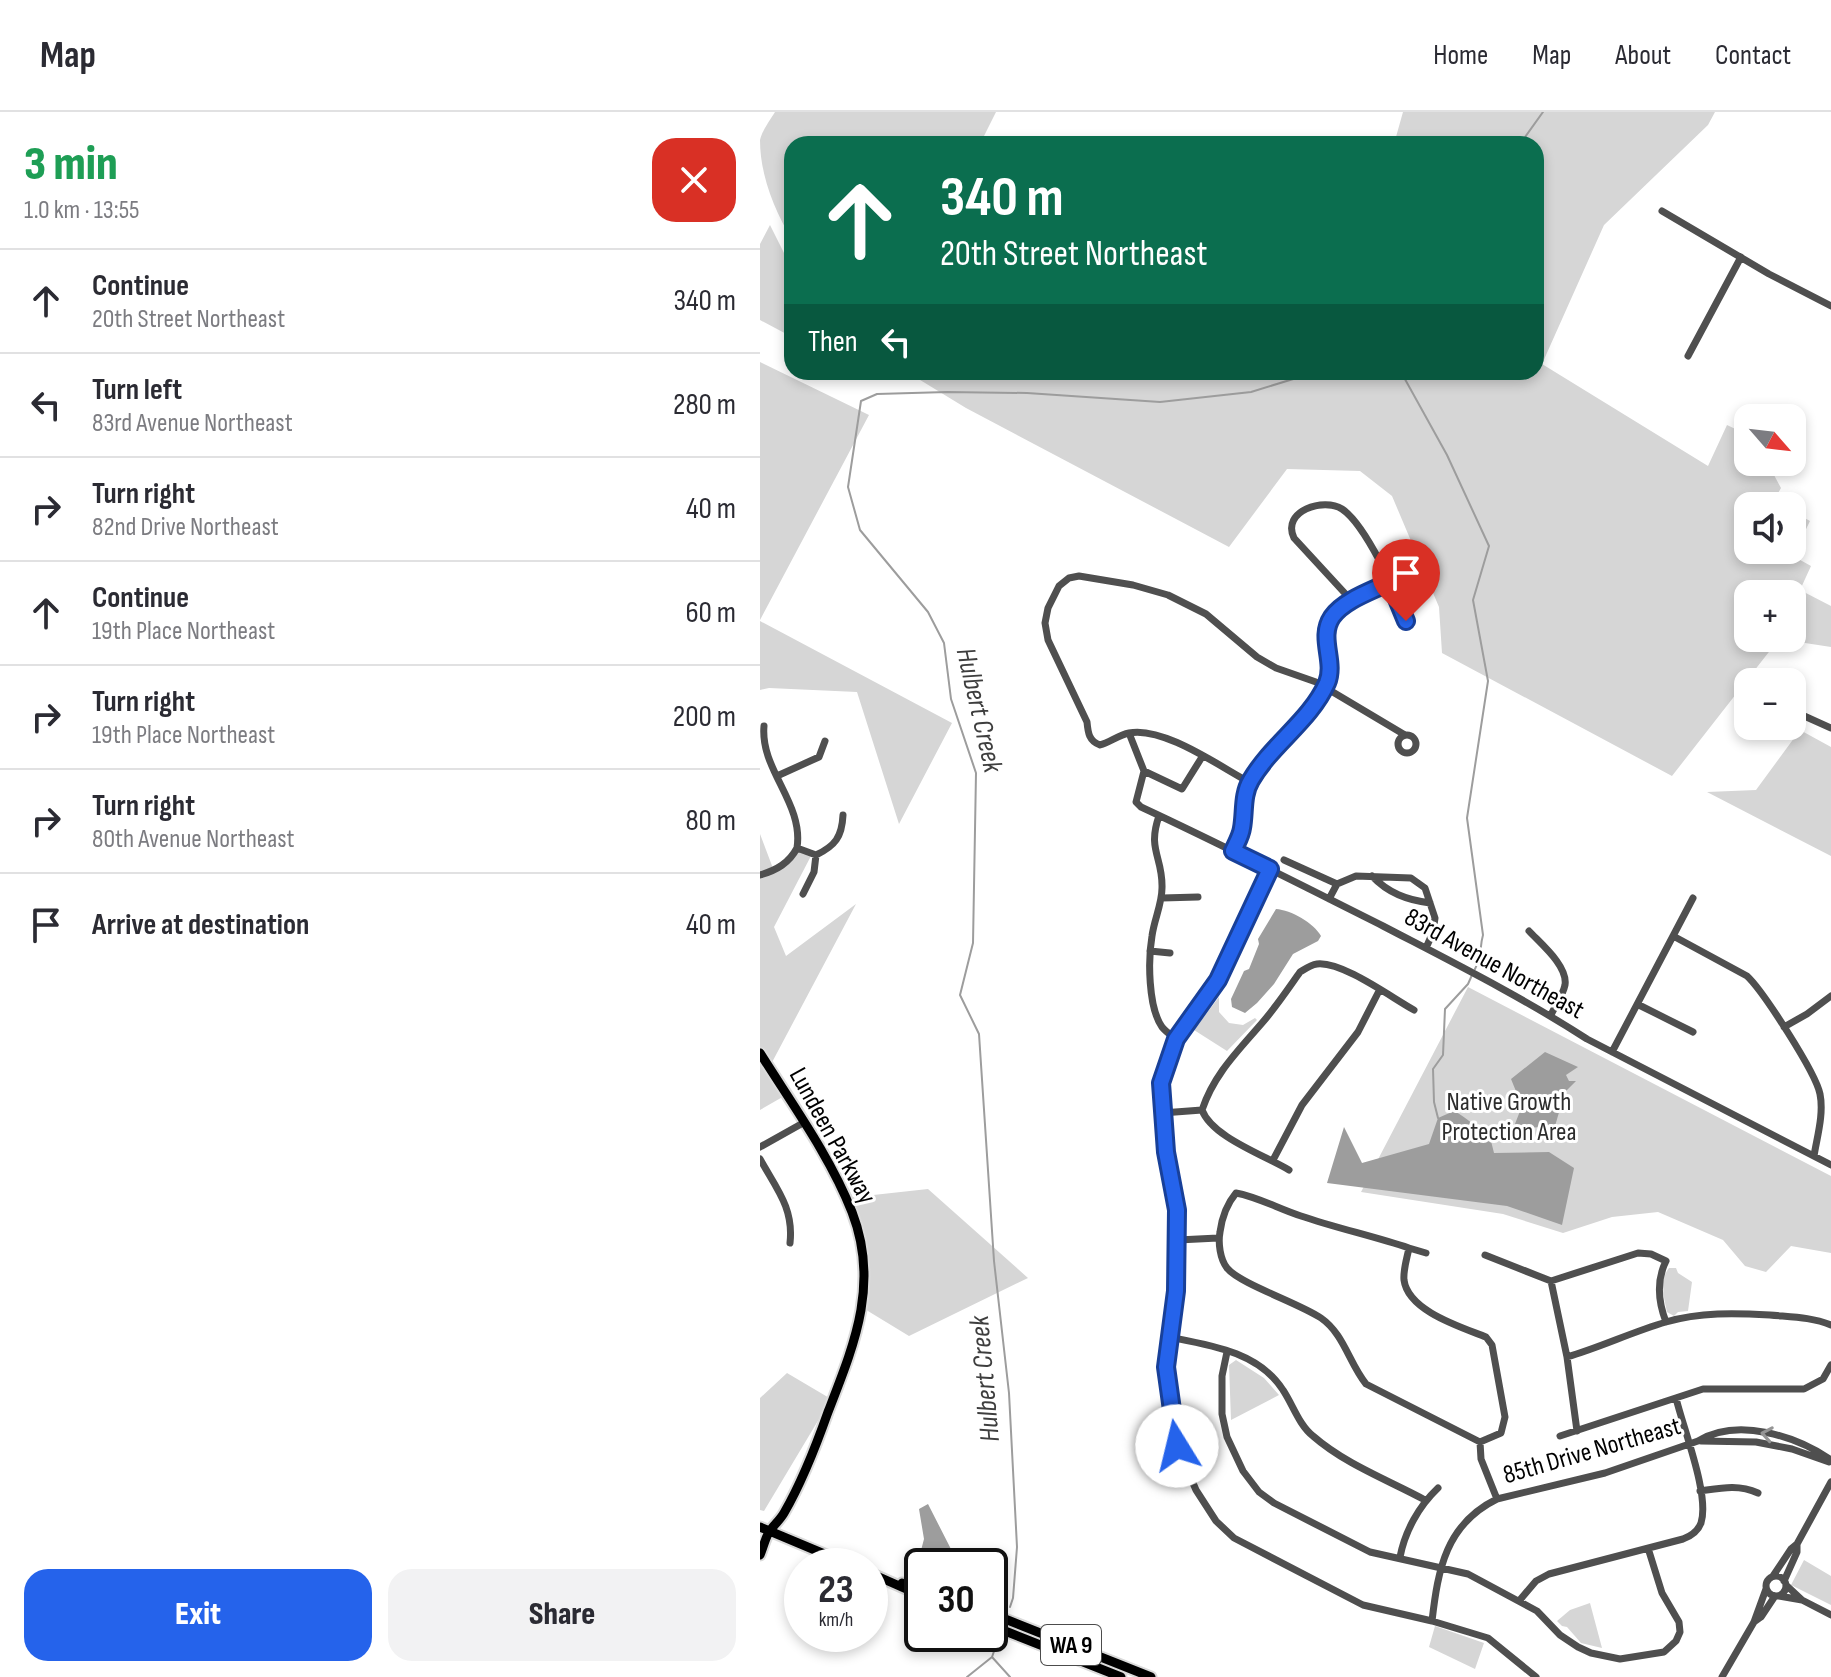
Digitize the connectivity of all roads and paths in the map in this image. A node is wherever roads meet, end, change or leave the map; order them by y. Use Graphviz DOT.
graph roads {
  1 [pos="1662,211"];
  2 [pos="1741,257"];
  3 [pos="1831,306"];
  4 [pos="1688,356"];
  5 [pos="1390,582"];
  6 [pos="1352,601"];
  7 [pos="1406,621"];
  8 [pos="1325,687"];
  9 [pos="1806,717"];
  10 [pos="764,726"];
  11 [pos="1831,728"];
  12 [pos="1129,733"];
  13 [pos="1405,735"];
  14 [pos="825,741"];
  15 [pos="1202,757"];
  16 [pos="1144,771"];
  17 [pos="777,776"];
  18 [pos="1249,782"];
  19 [pos="843,815"];
  20 [pos="1159,816"];
  21 [pos="797,848"];
  22 [pos="1233,851"];
  23 [pos="816,855"];
  24 [pos="1284,860"];
  25 [pos="1270,869"];
  26 [pos="760,875"];
  27 [pos="1372,875"];
  28 [pos="1337,884"];
  29 [pos="803,894"];
  30 [pos="1198,897"];
  31 [pos="1162,898"];
  32 [pos="1693,898"];
  33 [pos="1329,899"];
  34 [pos="1430,903"];
  35 [pos="1529,931"];
  36 [pos="1675,937"];
  37 [pos="1426,948"];
  38 [pos="1150,951"];
  39 [pos="1170,953"];
  40 [pos="1379,991"];
  41 [pos="1831,996"];
  42 [pos="1639,1005"];
  43 [pos="1414,1010"];
  44 [pos="1551,1015"];
  45 [pos="1784,1027"];
  46 [pos="1693,1032"];
  47 [pos="1176,1039"];
  48 [pos="1612,1052"];
  49 [pos="760,1053"];
  50 [pos="1831,1091"];
  51 [pos="1820,1092"];
  52 [pos="1202,1110"];
  53 [pos="1162,1113"];
  54 [pos="803,1123"];
  55 [pos="760,1147"];
  56 [pos="1814,1156"];
  57 [pos="760,1159"];
  58 [pos="1273,1160"];
  59 [pos="1831,1165"];
  60 [pos="1289,1170"];
  61 [pos="1218,1238"];
  62 [pos="1178,1240"];
  63 [pos="790,1243"];
  64 [pos="1409,1248"];
  65 [pos="1426,1253"];
  66 [pos="1485,1255"];
  67 [pos="1551,1281"];
  68 [pos="1666,1322"];
  69 [pos="1831,1325"];
  70 [pos="1169,1337"];
  71 [pos="1227,1352"];
  72 [pos="1567,1357"];
  73 [pos="1831,1365"];
  74 [pos="1676,1398"];
  75 [pos="1577,1431"];
  76 [pos="1560,1436"];
  77 [pos="1480,1442"];
  78 [pos="1688,1444"];
  79 [pos="1831,1461"];
  80 [pos="1831,1482"];
  81 [pos="1438,1488"];
  82 [pos="1700,1491"];
  83 [pos="1758,1493"];
  84 [pos="1497,1499"];
  85 [pos="1425,1500"];
  86 [pos="765,1530"];
  87 [pos="1797,1544"];
  88 [pos="809,1548"];
  89 [pos="1648,1548"];
  90 [pos="760,1555"];
  91 [pos="1400,1557"];
  92 [pos="1441,1567"];
  93 [pos="1773,1576"];
  94 [pos="890,1581"];
  95 [pos="1785,1583"];
  96 [pos="904,1584"];
  97 [pos="904,1588"];
  98 [pos="1766,1589"];
  99 [pos="1777,1596"];
  100 [pos="1802,1600"];
  101 [pos="1519,1601"];
  102 [pos="1831,1615"];
  103 [pos="1008,1620"];
  104 [pos="1432,1621"];
  105 [pos="1754,1622"];
  106 [pos="1008,1632"];
  107 [pos="1121,1677"];
  108 [pos="1151,1677"];
  109 [pos="1536,1677"];
  110 [pos="1722,1677"];
  1 -- 2 [label="street"];
  2 -- 3 [label="street"];
  2 -- 4 [label="street"];
  5 -- 6 [label="street"];
  5 -- 6 [label="street"];
  5 -- 7 [label="street"];
  6 -- 8 [label="street"];
  8 -- 12 [label="street"];
  8 -- 13 [label="street"];
  8 -- 18 [label="street"];
  9 -- 11 [label="street"];
  10 -- 17 [label="street"];
  12 -- 15 [label="street"];
  12 -- 16 [label="street"];
  14 -- 17 [label="street"];
  15 -- 16 [label="street"];
  15 -- 18 [label="street"];
  16 -- 20 [label="street, 83rd Avenue Northeast"];
  17 -- 21 [label="street"];
  18 -- 22 [label="street"];
  19 -- 23 [label="street"];
  20 -- 22 [label="street, 83rd Avenue Northeast"];
  20 -- 31 [label="street"];
  21 -- 23 [label="street"];
  21 -- 26 [label="street"];
  22 -- 25 [label="street, 83rd Avenue Northeast"];
  23 -- 29 [label="street"];
  24 -- 28 [label="street"];
  25 -- 33 [label="street, 83rd Avenue Northeast"];
  25 -- 47 [label="street"];
  27 -- 28 [label="street"];
  27 -- 34 [label="street"];
  27 -- 34 [label="street"];
  28 -- 33 [label="street"];
  30 -- 31 [label="street"];
  31 -- 38 [label="street"];
  32 -- 36 [label="street"];
  33 -- 37 [label="street, 83rd Avenue Northeast"];
  34 -- 37 [label="street"];
  35 -- 44 [label="street"];
  36 -- 42 [label="street"];
  36 -- 45 [label="street"];
  37 -- 44 [label="street, 83rd Avenue Northeast"];
  38 -- 39 [label="street"];
  38 -- 47 [label="street"];
  40 -- 43 [label="street"];
  40 -- 52 [label="street"];
  40 -- 58 [label="street"];
  41 -- 45 [label="street"];
  42 -- 46 [label="street"];
  42 -- 48 [label="street"];
  44 -- 48 [label="street, 83rd Avenue Northeast"];
  45 -- 51 [label="street"];
  47 -- 53 [label="street"];
  48 -- 56 [label="street, 83rd Avenue Northeast"];
  49 -- 54 [label="main road, Lundeen Parkway"];
  50 -- 51 [label="street"];
  51 -- 56 [label="street"];
  52 -- 53 [label="street"];
  52 -- 58 [label="street"];
  53 -- 62 [label="street"];
  54 -- 55 [label="street"];
  54 -- 86 [label="main road, Lundeen Parkway"];
  56 -- 59 [label="street, 83rd Avenue Northeast"];
  57 -- 63 [label="street"];
  58 -- 60 [label="street"];
  61 -- 62 [label="street"];
  61 -- 64 [label="street"];
  61 -- 77 [label="street, 85th Drive Northeast"];
  62 -- 70 [label="street"];
  64 -- 65 [label="street"];
  64 -- 77 [label="street, 85th Drive Northeast"];
  66 -- 67 [label="street"];
  67 -- 68 [label="street"];
  67 -- 72 [label="street"];
  68 -- 69 [label="street"];
  68 -- 72 [label="street"];
  70 -- 71 [label="street"];
  70 -- 104 [label="street"];
  71 -- 85 [label="street"];
  71 -- 91 [label="street"];
  72 -- 75 [label="street"];
  73 -- 74 [label="street"];
  74 -- 75 [label="street"];
  74 -- 78 [label="street"];
  75 -- 76 [label="street"];
  77 -- 84 [label="street, 85th Drive Northeast"];
  78 -- 79 [label="street, 85th Drive Northeast"];
  78 -- 82 [label="street"];
  78 -- 84 [label="street, 85th Drive Northeast"];
  80 -- 87 [label="street"];
  81 -- 85 [label="street"];
  82 -- 83 [label="street"];
  82 -- 89 [label="street"];
  84 -- 92 [label="street, 85th Drive Northeast"];
  85 -- 91 [label="street"];
  86 -- 88 [label="main road"];
  86 -- 90 [label="main road, Lundeen Parkway"];
  87 -- 93 [label="street"];
  87 -- 95 [label="street"];
  89 -- 101 [label="street"];
  89 -- 101 [label="street"];
  91 -- 92 [label="street"];
  92 -- 101 [label="street"];
  92 -- 104 [label="street, 85th Drive Northeast"];
  93 -- 95 [label="street"];
  93 -- 98 [label="street"];
  94 -- 96 [label="main road"];
  94 -- 97 [label="main road"];
  95 -- 99 [label="street"];
  95 -- 100 [label="street"];
  98 -- 99 [label="street"];
  98 -- 105 [label="street"];
  99 -- 100 [label="street"];
  99 -- 105 [label="street"];
  100 -- 102 [label="street"];
  103 -- 108 [label="main road, WA 9"];
  104 -- 109 [label="street"];
  105 -- 110 [label="street"];
  106 -- 107 [label="main road, WA 9"];
}
